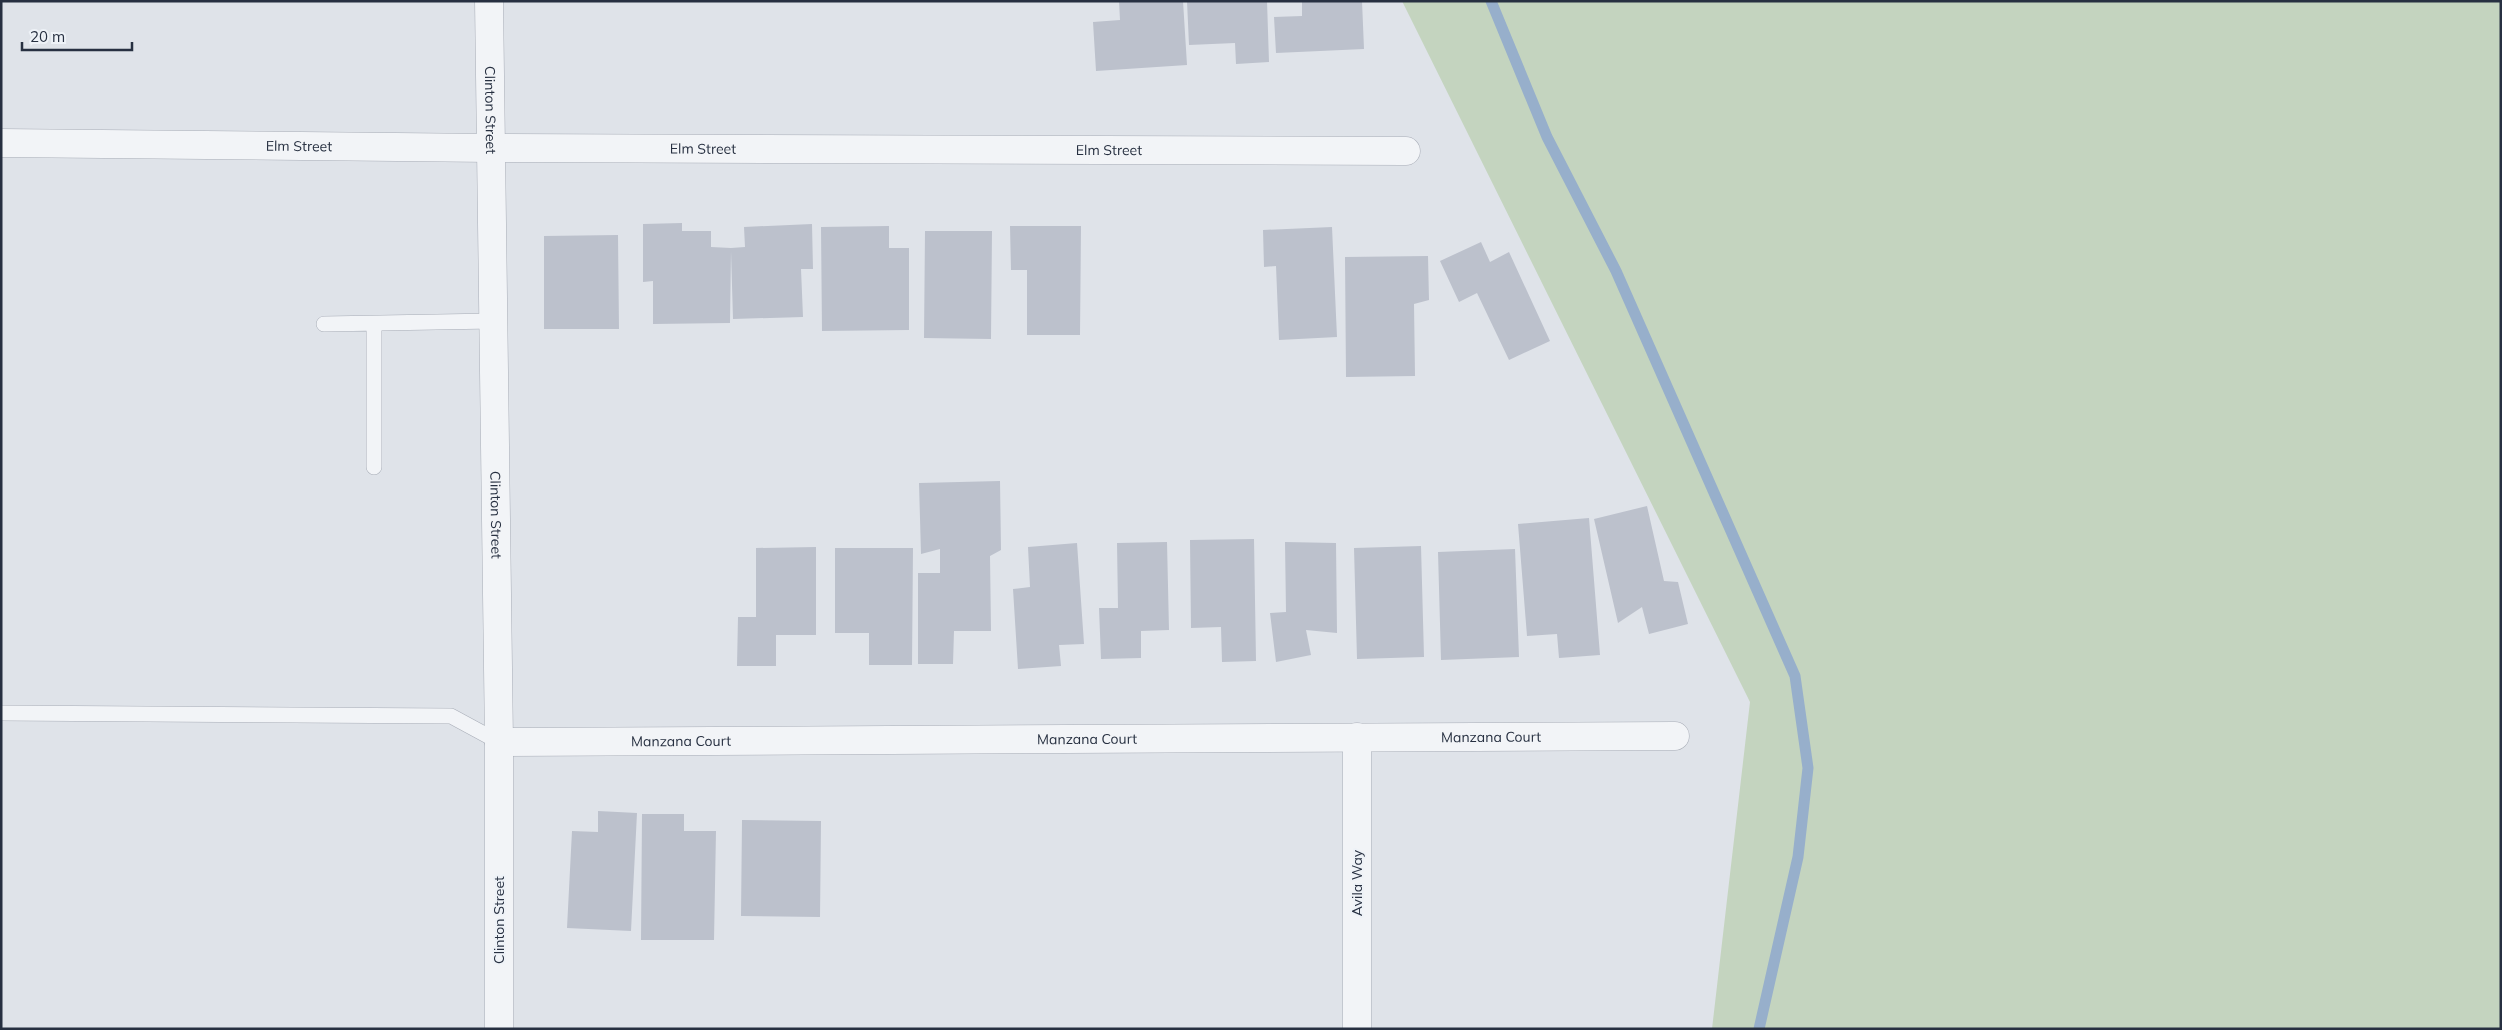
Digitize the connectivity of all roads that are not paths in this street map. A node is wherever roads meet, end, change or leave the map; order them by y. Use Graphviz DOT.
graph roads {
  1 [pos="489,1"];
  2 [pos="1,143"];
  3 [pos="491,148"];
  4 [pos="1406,150"];
  5 [pos="493,322"];
  6 [pos="324,324"];
  7 [pos="374,324"];
  8 [pos="374,467"];
  9 [pos="1,713"];
  10 [pos="1675,736"];
  11 [pos="1358,737"];
  12 [pos="499,742"];
  13 [pos="498,1029"];
  14 [pos="1357,1029"];
  1 -- 3 [label="street, Clinton Street"];
  2 -- 3 [label="street, Elm Street"];
  3 -- 4 [label="street, Elm Street"];
  3 -- 5 [label="street, Clinton Street"];
  5 -- 7 [label="lane"];
  5 -- 12 [label="street, Clinton Street"];
  6 -- 7 [label="lane"];
  7 -- 8 [label="lane"];
  9 -- 12 [label="lane"];
  10 -- 11 [label="street, Manzana Court"];
  11 -- 12 [label="street, Manzana Court"];
  11 -- 14 [label="street, Avila Way"];
  12 -- 13 [label="street, Clinton Street"];
}
